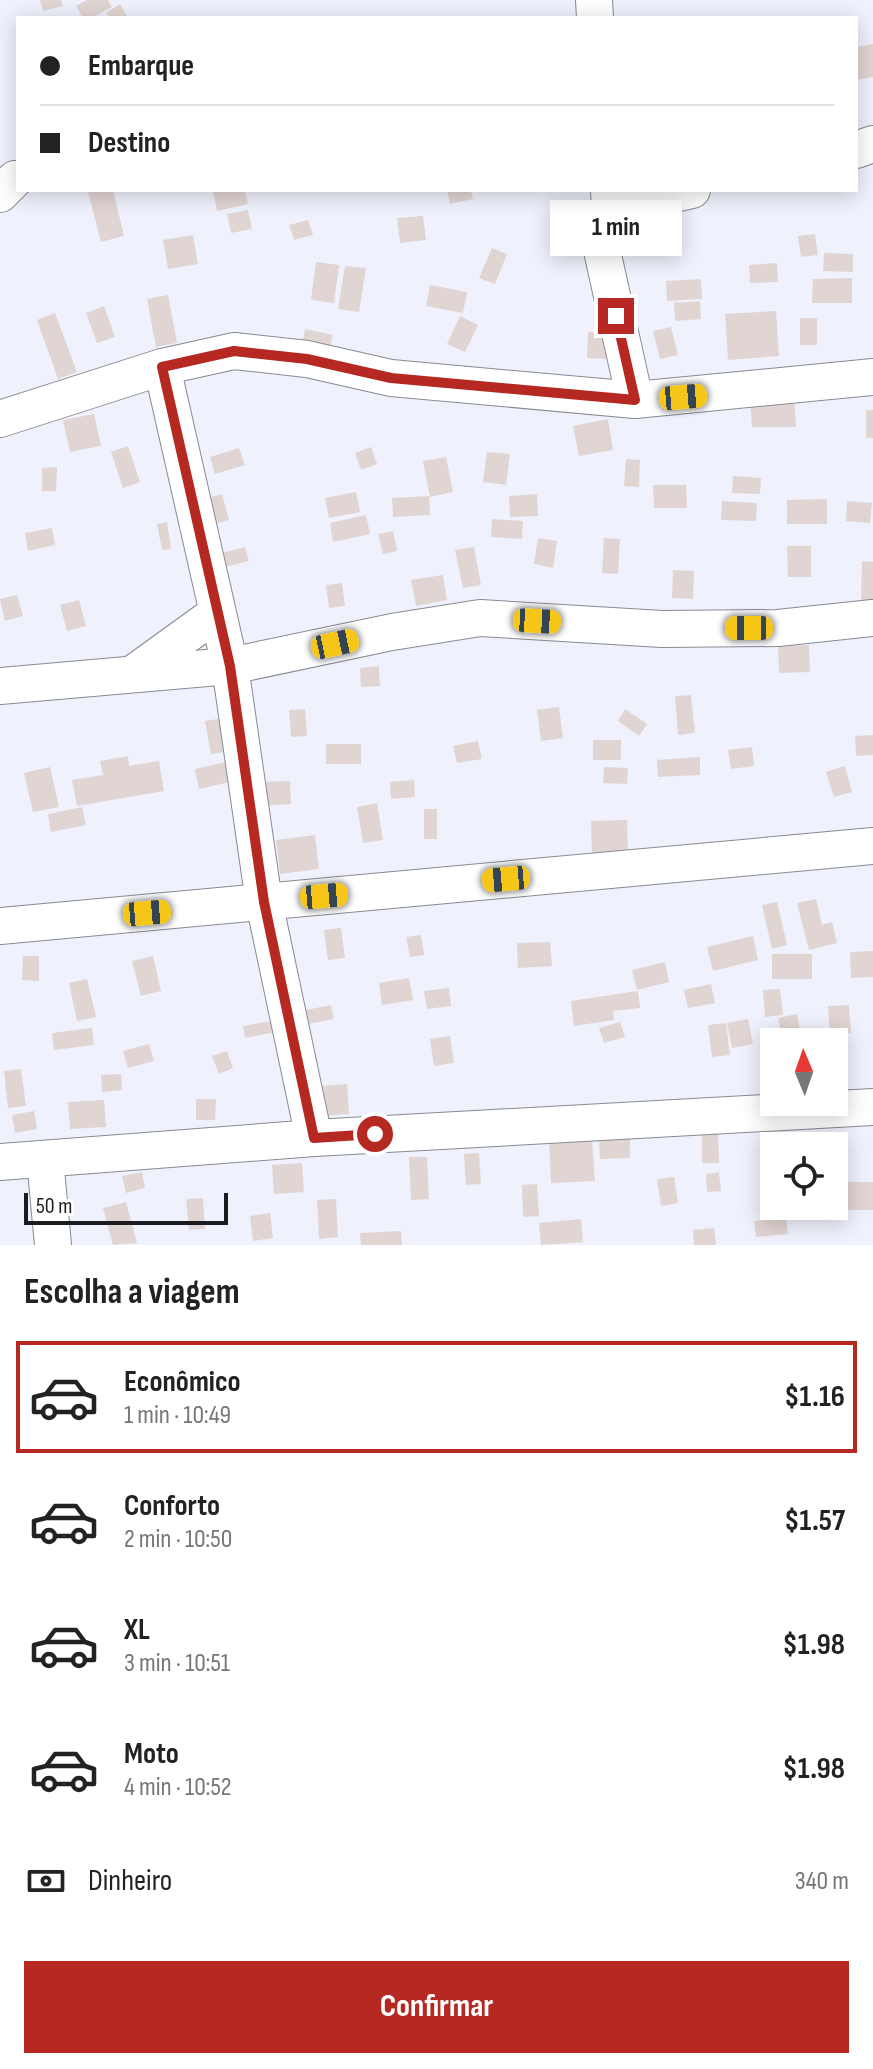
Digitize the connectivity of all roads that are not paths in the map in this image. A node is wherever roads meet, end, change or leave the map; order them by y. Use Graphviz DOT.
graph roads {
  1 [pos="676,192"];
  2 [pos="610,200"];
  3 [pos="162,367"];
  4 [pos="873,377"];
  5 [pos="635,400"];
  6 [pos="0,419"];
  7 [pos="217,613"];
  8 [pos="873,618"];
  9 [pos="230,666"];
  10 [pos="133,673"];
  11 [pos="0,686"];
  12 [pos="873,846"];
  13 [pos="264,902"];
  14 [pos="0,926"];
  15 [pos="873,1107"];
  16 [pos="314,1138"];
  17 [pos="45,1159"];
  18 [pos="0,1162"];
  19 [pos="53,1245"];
  1 -- 2 [label="street"];
  2 -- 5 [label="street"];
  3 -- 5 [label="street"];
  3 -- 6 [label="street"];
  3 -- 7 [label="street"];
  4 -- 5 [label="street"];
  7 -- 9 [label="street"];
  7 -- 10 [label="street"];
  8 -- 9 [label="street"];
  9 -- 10 [label="street"];
  9 -- 13 [label="street"];
  10 -- 11 [label="street"];
  12 -- 13 [label="street"];
  13 -- 14 [label="street"];
  13 -- 16 [label="street"];
  15 -- 16 [label="street"];
  16 -- 17 [label="street"];
  17 -- 18 [label="street"];
  17 -- 19 [label="street"];
}
